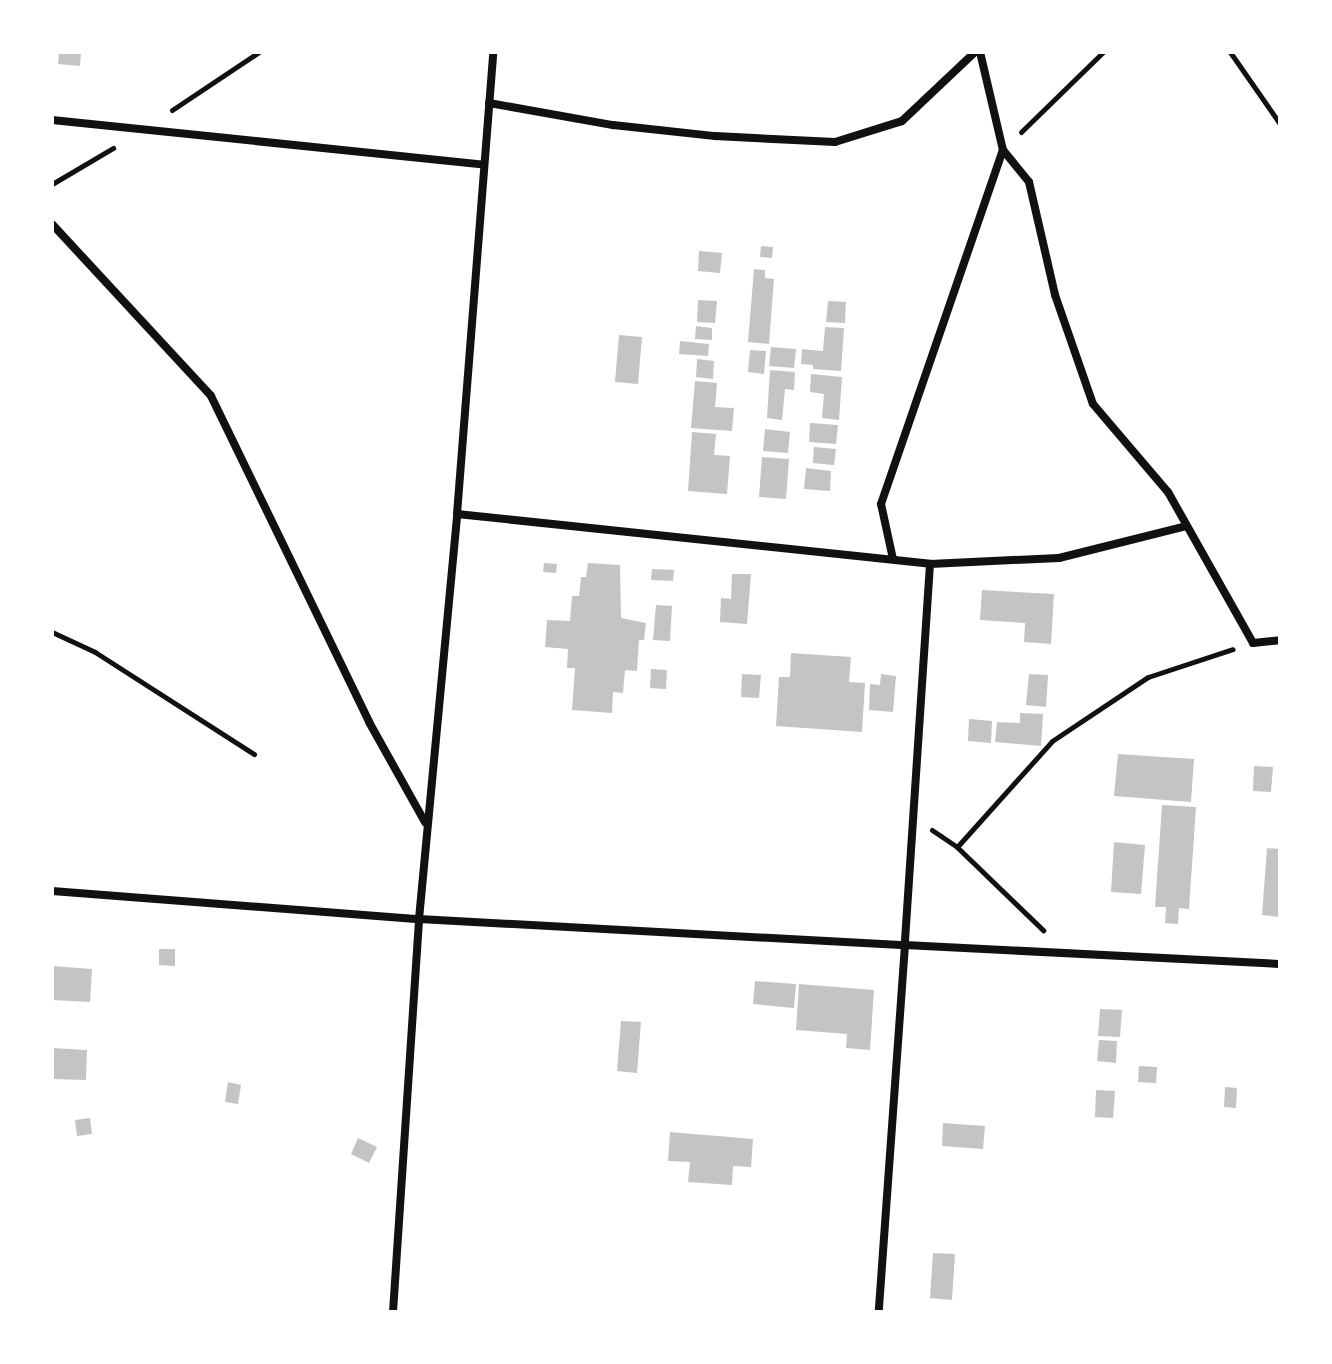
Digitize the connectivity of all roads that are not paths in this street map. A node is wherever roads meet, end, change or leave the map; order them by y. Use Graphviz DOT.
graph roads {
  1 [pos="493,52"];
  2 [pos="977,52"];
  3 [pos="489,103"];
  4 [pos="52,120"];
  5 [pos="1003,150"];
  6 [pos="484,165"];
  7 [pos="52,224"];
  8 [pos="457,514"];
  9 [pos="1186,526"];
  10 [pos="893,559"];
  11 [pos="930,564"];
  12 [pos="1280,640"];
  13 [pos="426,824"];
  14 [pos="52,891"];
  15 [pos="419,919"];
  16 [pos="905,945"];
  17 [pos="1280,964"];
  18 [pos="393,1312"];
  19 [pos="879,1312"];
  1 -- 3 [label="street"];
  2 -- 3 [label="street"];
  2 -- 5 [label="street"];
  3 -- 6 [label="street"];
  4 -- 6 [label="street"];
  5 -- 9 [label="street"];
  5 -- 10 [label="street"];
  6 -- 8 [label="street"];
  7 -- 13 [label="street"];
  8 -- 10 [label="street"];
  8 -- 13 [label="street"];
  9 -- 11 [label="street"];
  9 -- 12 [label="street"];
  10 -- 11 [label="street"];
  11 -- 16 [label="street"];
  13 -- 15 [label="street"];
  14 -- 15 [label="street"];
  15 -- 16 [label="street"];
  15 -- 18 [label="street"];
  16 -- 17 [label="street"];
  16 -- 19 [label="street"];
}
